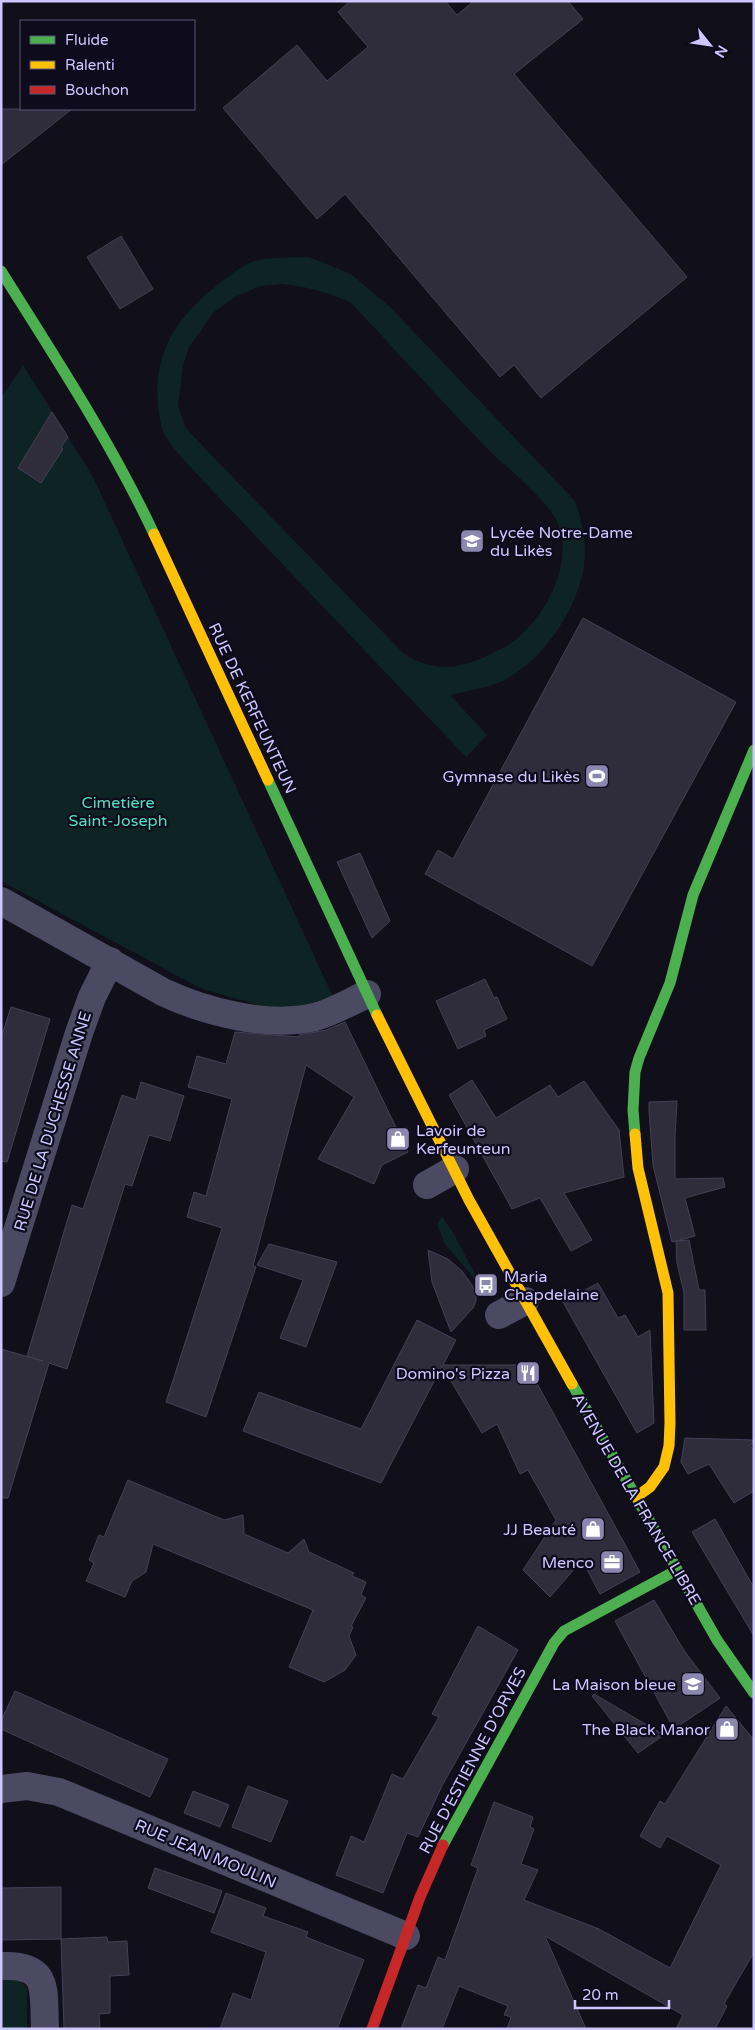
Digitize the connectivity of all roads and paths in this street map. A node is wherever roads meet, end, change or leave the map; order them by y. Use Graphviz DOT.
graph roads {
  1 [pos="1,271"];
  2 [pos="754,750"];
  3 [pos="1,902"];
  4 [pos="110,961"];
  5 [pos="367,994"];
  6 [pos="455,1169"];
  7 [pos="426,1185"];
  8 [pos="1,1283"];
  9 [pos="525,1301"];
  10 [pos="499,1316"];
  11 [pos="636,1497"];
  12 [pos="677,1570"];
  13 [pos="754,1693"];
  14 [pos="1,1789"];
  15 [pos="406,1936"];
  16 [pos="1,1966"];
  17 [pos="45,2029"];
  18 [pos="372,2029"];
  1 -- 5 [label="main road, RUE DE KERFEUNTEUN"];
  2 -- 11 [label="main road"];
  3 -- 4 [label="street"];
  4 -- 5 [label="street"];
  4 -- 8 [label="street, RUE DE LA DUCHESSE ANNE"];
  5 -- 6 [label="main road, RUE DE KERFEUNTEUN"];
  6 -- 7 [label="street"];
  6 -- 9 [label="main road, AVENUE DE LA FRANCE LIBRE"];
  9 -- 10 [label="street"];
  9 -- 11 [label="main road, AVENUE DE LA FRANCE LIBRE"];
  11 -- 12 [label="main road, AVENUE DE LA FRANCE LIBRE"];
  12 -- 13 [label="main road, AVENUE DE LA FRANCE LIBRE"];
  12 -- 15 [label="main road, RUE D'ESTIENNE D'ORVES"];
  14 -- 15 [label="street, RUE JEAN MOULIN"];
  15 -- 18 [label="main road, RUE D'ESTIENNE D'ORVES"];
  16 -- 17 [label="street"];
}
